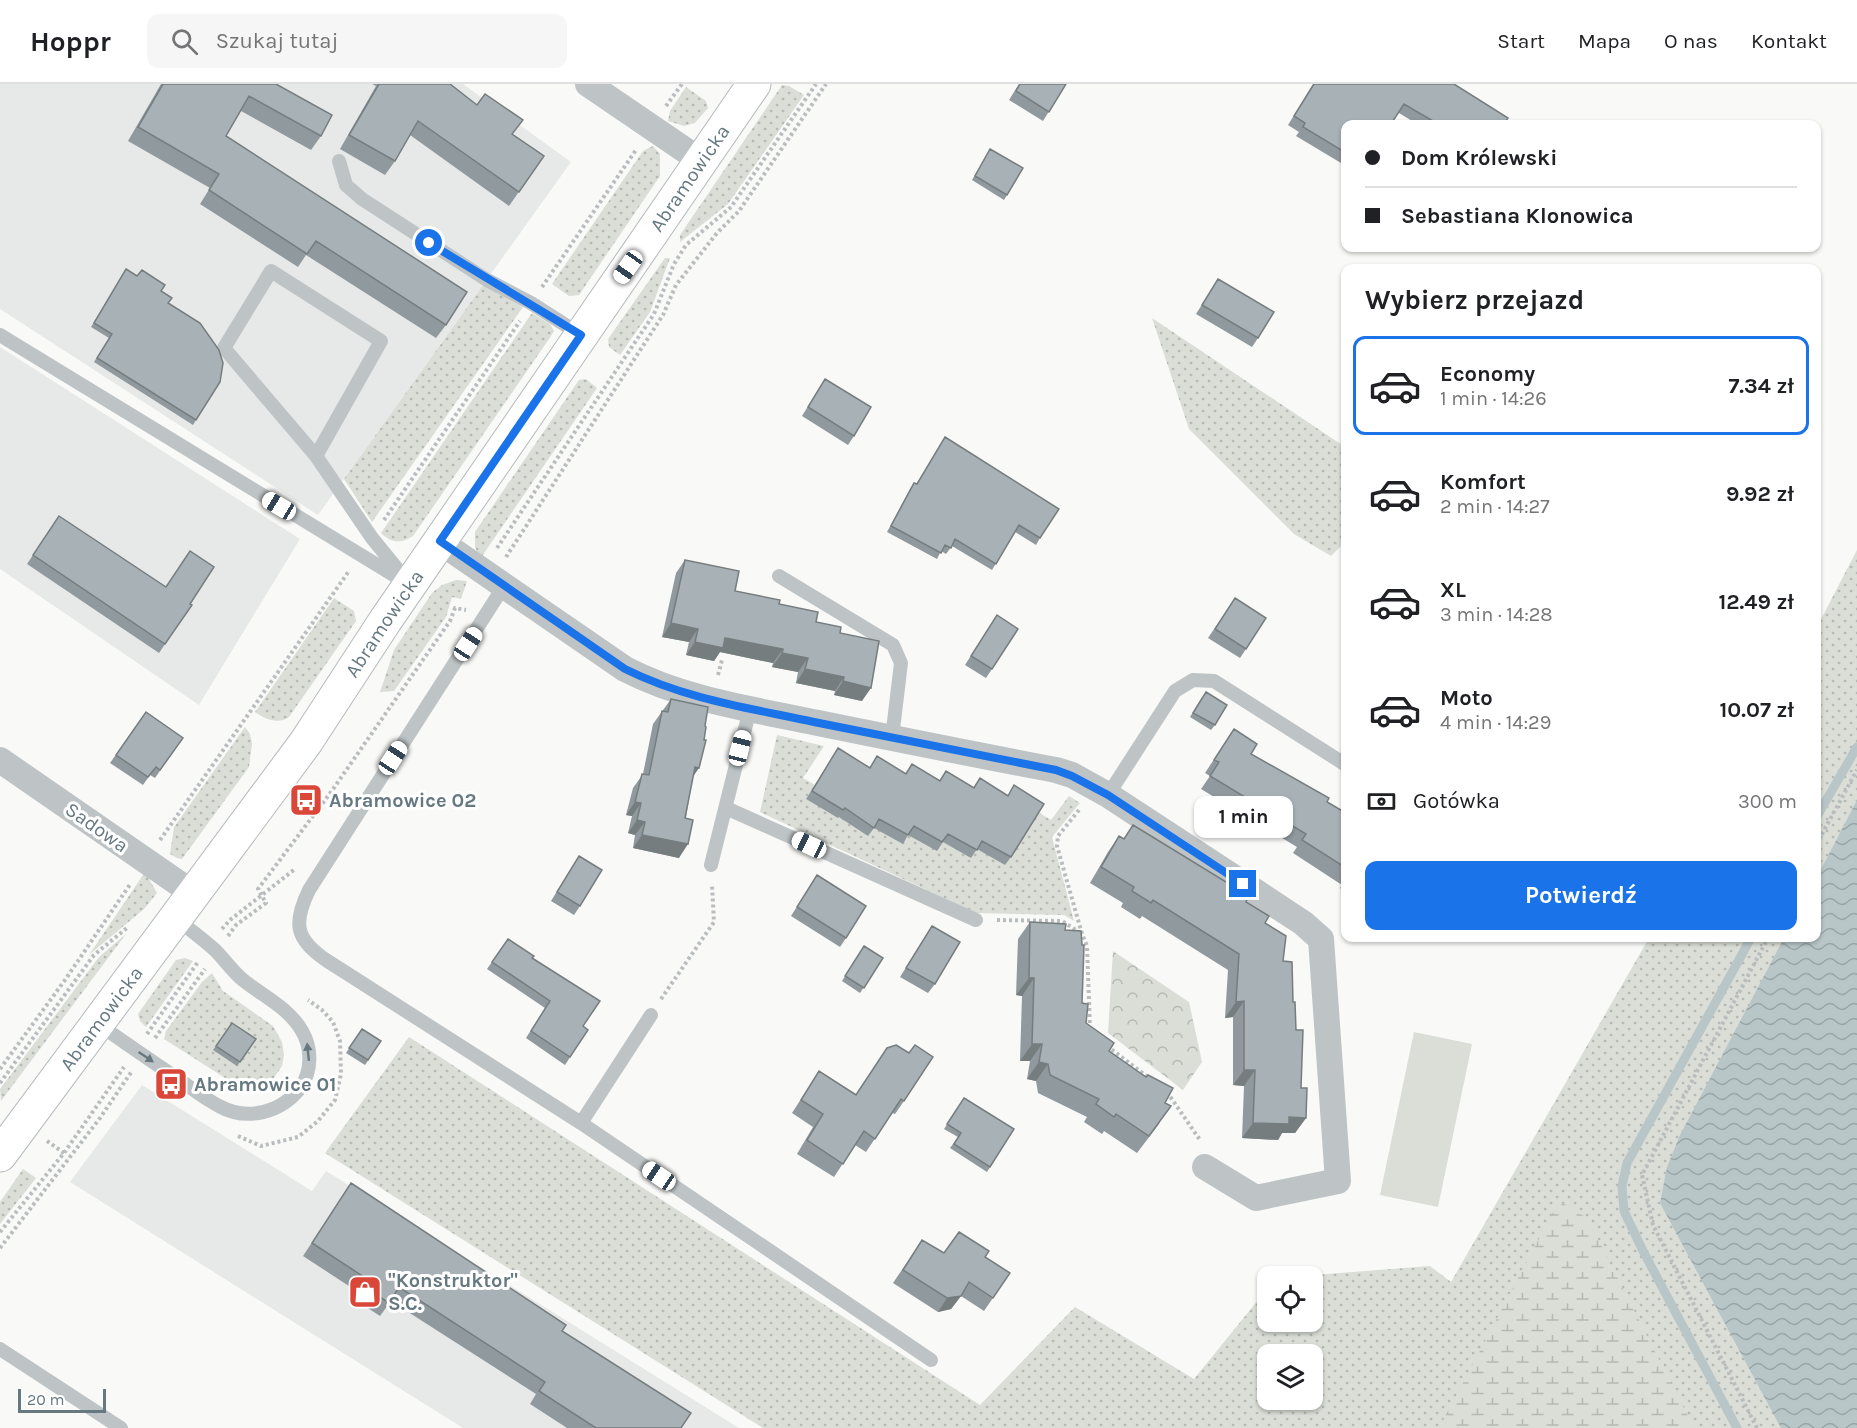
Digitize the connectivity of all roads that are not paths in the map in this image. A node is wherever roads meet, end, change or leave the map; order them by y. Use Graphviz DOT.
graph roads {
  1 [pos="588,84"];
  2 [pos="754,84"];
  3 [pos="339,161"];
  4 [pos="701,161"];
  5 [pos="0,335"];
  6 [pos="581,335"];
  7 [pos="316,456"];
  8 [pos="440,541"];
  9 [pos="779,576"];
  10 [pos="493,579"];
  11 [pos="410,585"];
  12 [pos="750,709"];
  13 [pos="892,738"];
  14 [pos="0,760"];
  15 [pos="1341,762"];
  16 [pos="1108,795"];
  17 [pos="726,808"];
  18 [pos="711,865"];
  19 [pos="186,906"];
  20 [pos="976,920"];
  21 [pos="651,1015"];
  22 [pos="99,1024"];
  23 [pos="581,1123"];
  24 [pos="0,1155"];
  25 [pos="1205,1167"];
  26 [pos="0,1349"];
  27 [pos="931,1360"];
  28 [pos="121,1428"];
  1 -- 4 [label="street"];
  2 -- 4 [label="main road, Abramowicka"];
  3 -- 6 [label="lane"];
  4 -- 6 [label="main road, Abramowicka"];
  5 -- 11 [label="lane"];
  6 -- 8 [label="main road, Abramowicka"];
  7 -- 7 [label="lane"];
  7 -- 11 [label="lane"];
  8 -- 10 [label="street"];
  8 -- 11 [label="main road, Abramowicka"];
  9 -- 13 [label="lane"];
  10 -- 12 [label="street"];
  10 -- 23 [label="lane"];
  11 -- 19 [label="main road, Abramowicka"];
  12 -- 13 [label="street"];
  12 -- 17 [label="lane"];
  13 -- 16 [label="street"];
  14 -- 19 [label="street, Sadowa"];
  15 -- 16 [label="lane"];
  16 -- 25 [label="street"];
  17 -- 18 [label="lane"];
  17 -- 20 [label="lane"];
  19 -- 22 [label="main road, Abramowicka"];
  22 -- 19 [label="lane, one-way"];
  21 -- 23 [label="lane"];
  22 -- 24 [label="main road, Abramowicka"];
  23 -- 27 [label="lane"];
  26 -- 28 [label="lane"];
}
